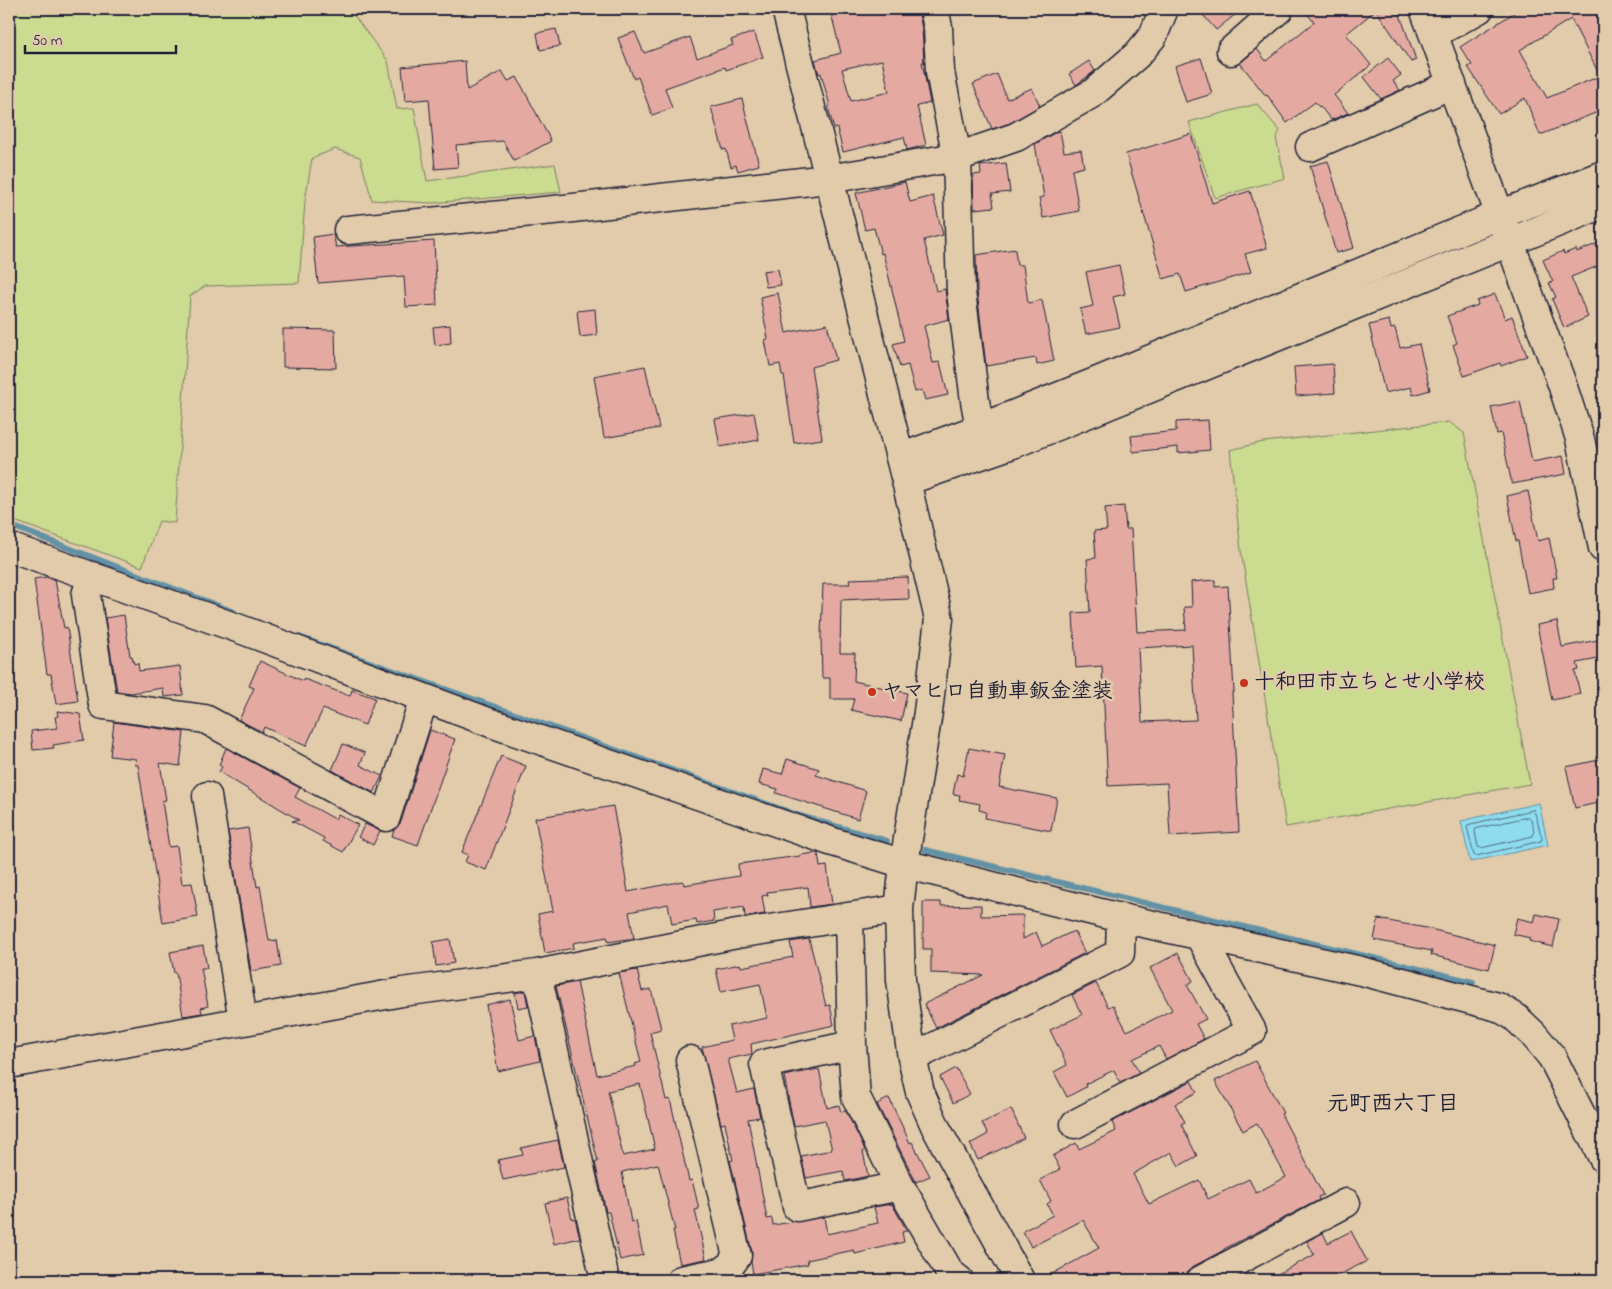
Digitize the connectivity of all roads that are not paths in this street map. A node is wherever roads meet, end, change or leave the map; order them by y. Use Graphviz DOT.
graph roads {
  1 [pos="786,9"];
  2 [pos="934,9"];
  3 [pos="1164,9"];
  4 [pos="1279,9"];
  5 [pos="1424,9"];
  6 [pos="1479,9"];
  7 [pos="1434,34"];
  8 [pos="1231,51"];
  9 [pos="1452,84"];
  10 [pos="1310,147"];
  11 [pos="957,156"];
  12 [pos="1603,175"];
  13 [pos="828,179"];
  14 [pos="1603,204"];
  15 [pos="1500,215"];
  16 [pos="348,230"];
  17 [pos="1509,242"];
  18 [pos="980,428"];
  19 [pos="903,470"];
  20 [pos="9,547"];
  21 [pos="1603,548"];
  22 [pos="92,576"];
  23 [pos="424,698"];
  24 [pos="206,796"];
  25 [pos="904,864"];
  26 [pos="899,909"];
  27 [pos="849,917"];
  28 [pos="1121,918"];
  29 [pos="1199,935"];
  30 [pos="537,974"];
  31 [pos="243,1021"];
  32 [pos="852,1045"];
  33 [pos="912,1058"];
  34 [pos="690,1060"];
  35 [pos="9,1064"];
  36 [pos="1075,1124"];
  37 [pos="1603,1158"];
  38 [pos="900,1186"];
  39 [pos="1346,1203"];
  40 [pos="605,1280"];
  41 [pos="680,1280"];
  42 [pos="959,1280"];
  43 [pos="1017,1280"];
  44 [pos="1201,1280"];
  1 -- 13 [label="street"];
  2 -- 11 [label="street"];
  3 -- 11 [label="street"];
  4 -- 8 [label="street"];
  5 -- 7 [label="street"];
  6 -- 7 [label="street"];
  7 -- 9 [label="street"];
  9 -- 10 [label="street"];
  9 -- 15 [label="street"];
  11 -- 13 [label="street"];
  11 -- 18 [label="street"];
  12 -- 15 [label="street"];
  13 -- 16 [label="street"];
  13 -- 19 [label="street"];
  14 -- 17 [label="street"];
  15 -- 17 [label="street"];
  15 -- 18 [label="street"];
  17 -- 19 [label="street"];
  17 -- 21 [label="street"];
  18 -- 19 [label="street"];
  19 -- 25 [label="street"];
  20 -- 22 [label="street"];
  22 -- 23 [label="street"];
  22 -- 23 [label="street"];
  23 -- 25 [label="street"];
  24 -- 31 [label="street"];
  25 -- 26 [label="street"];
  25 -- 28 [label="street"];
  26 -- 27 [label="street"];
  26 -- 33 [label="street"];
  27 -- 30 [label="street"];
  27 -- 32 [label="street"];
  28 -- 29 [label="street"];
  28 -- 33 [label="street"];
  29 -- 36 [label="street"];
  29 -- 37 [label="street"];
  30 -- 31 [label="street"];
  30 -- 40 [label="street"];
  31 -- 35 [label="street"];
  32 -- 38 [label="street"];
  32 -- 38 [label="street"];
  33 -- 43 [label="street"];
  34 -- 41 [label="street"];
  38 -- 42 [label="street"];
  39 -- 44 [label="street"];
}
